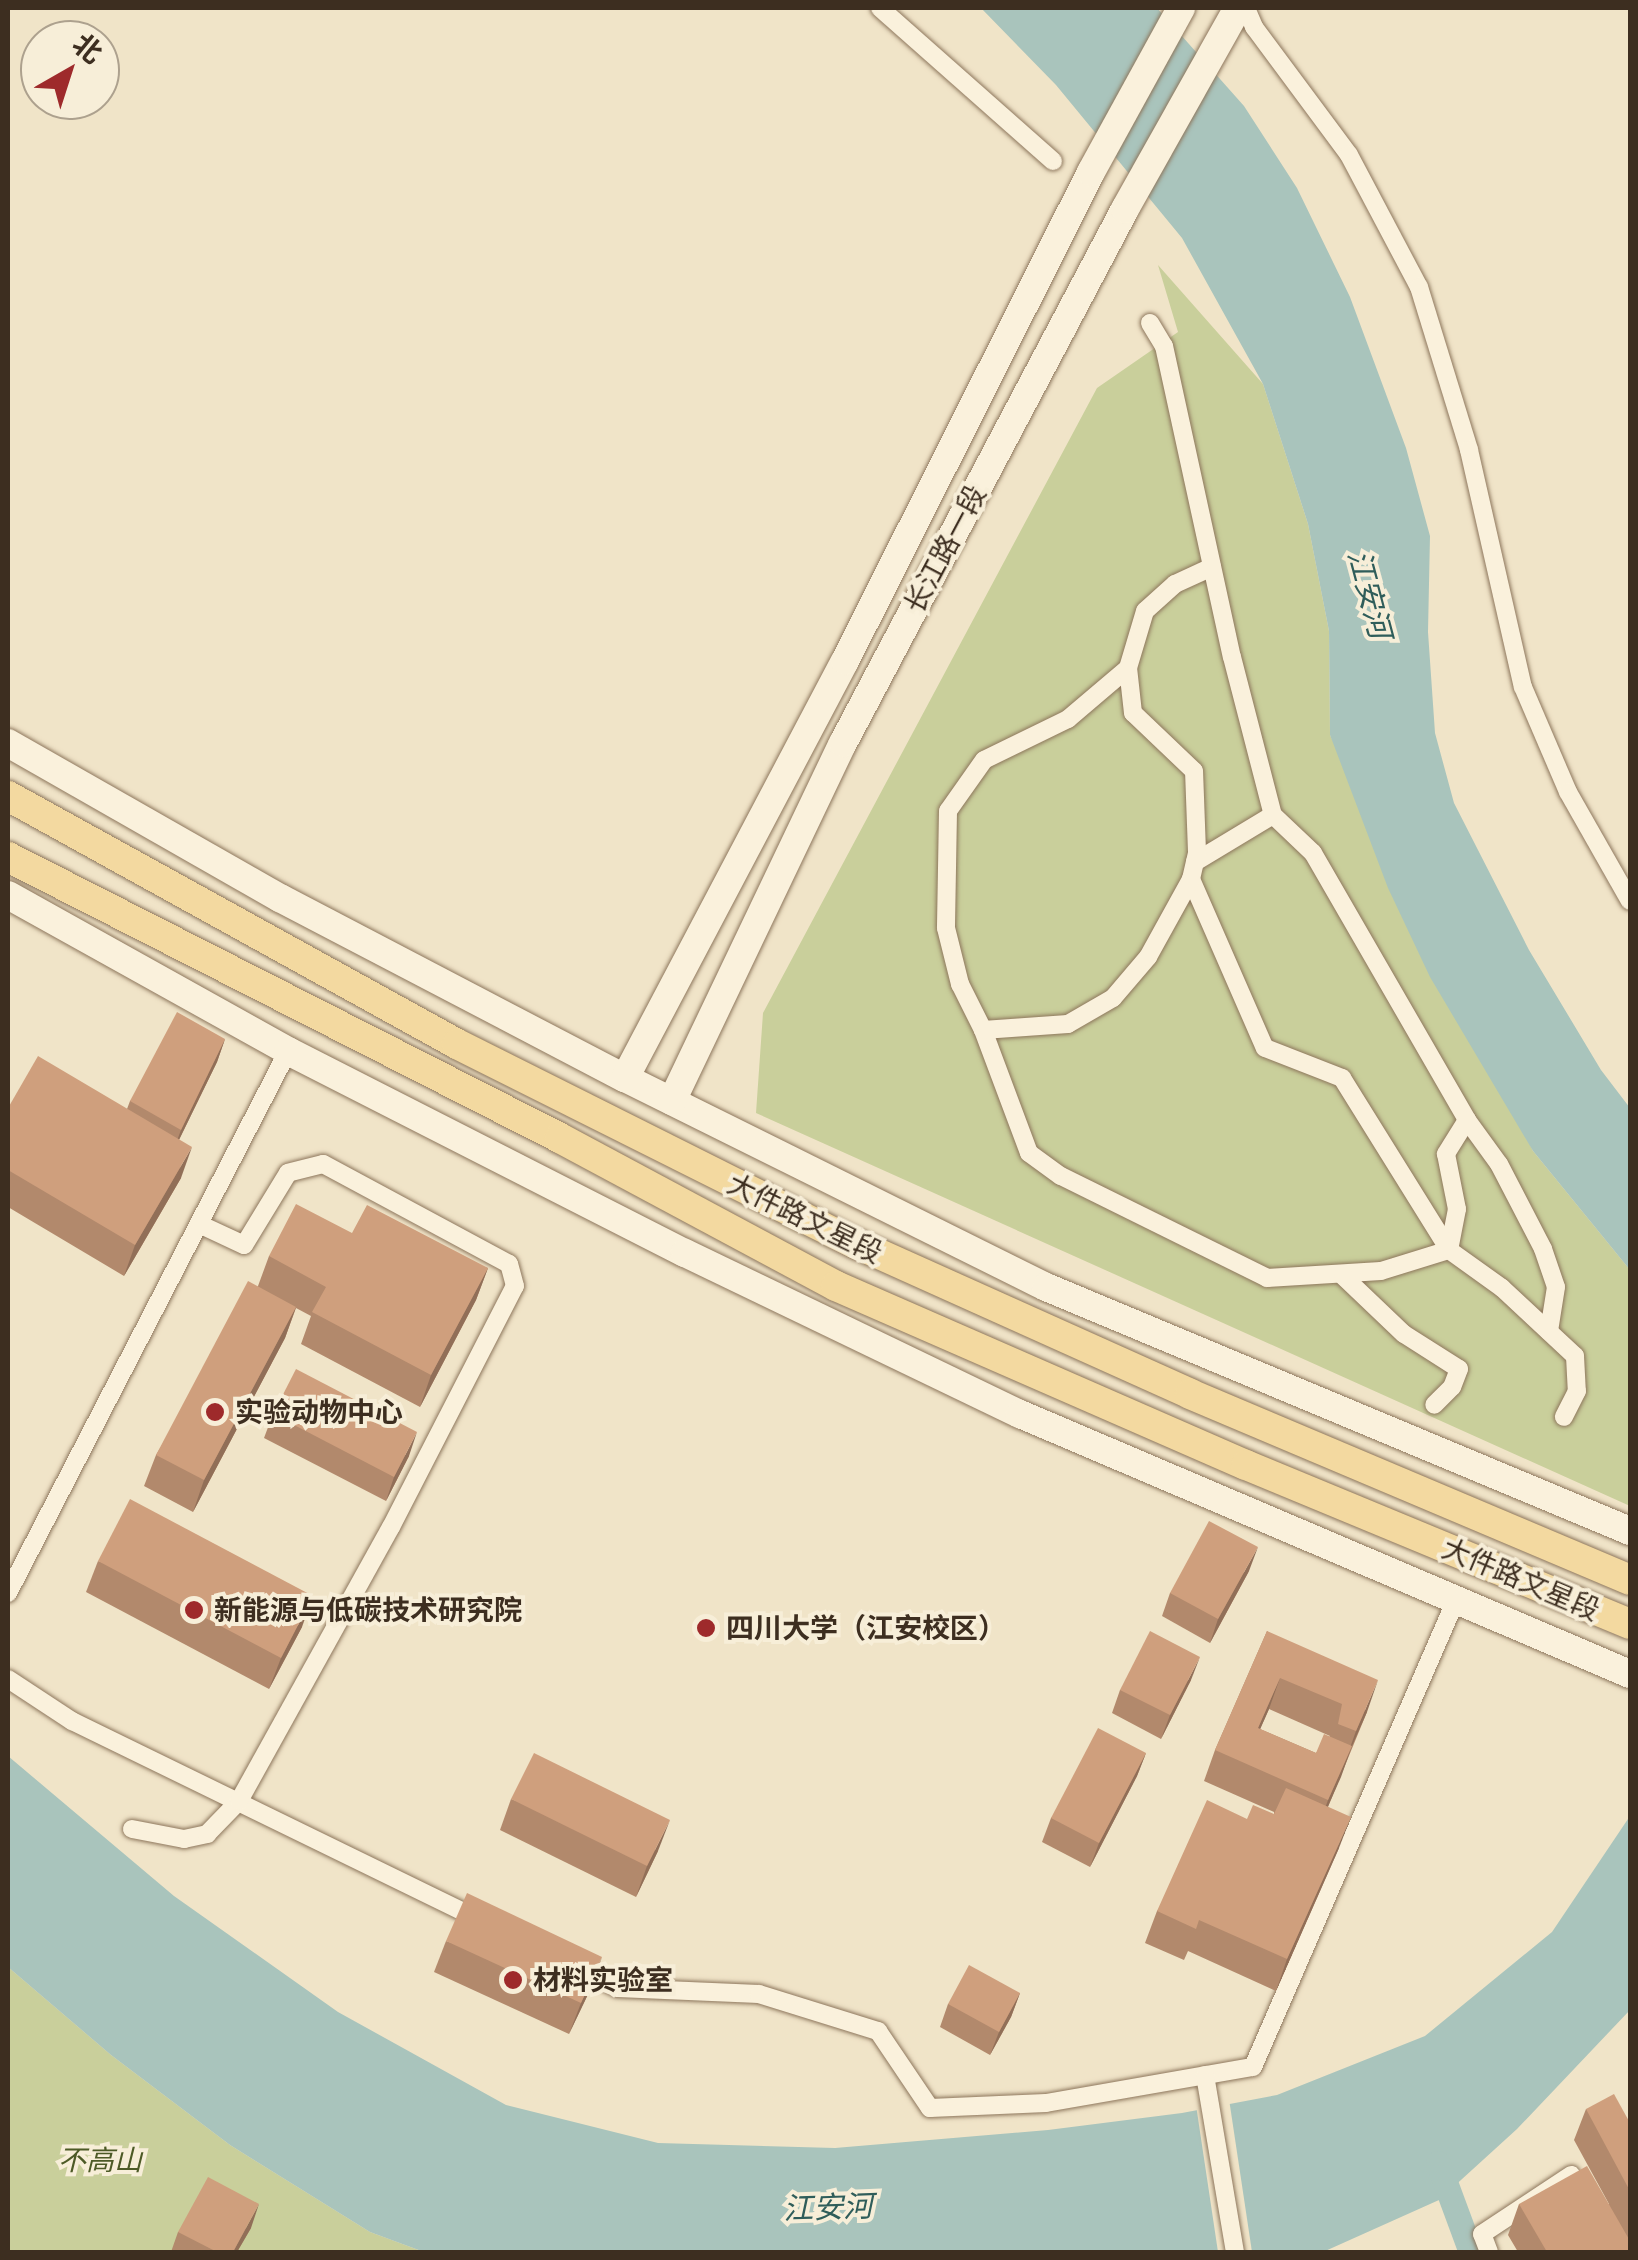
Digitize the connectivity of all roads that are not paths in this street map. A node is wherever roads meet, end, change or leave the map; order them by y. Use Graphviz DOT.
graph roads {
  1 [pos="880,8"];
  2 [pos="1182,8"];
  3 [pos="1242,8"];
  4 [pos="1053,161"];
  5 [pos="1150,322"];
  6 [pos="1212,567"];
  7 [pos="1128,668"];
  8 [pos="8,743"];
  9 [pos="8,796"];
  10 [pos="1273,815"];
  11 [pos="8,856"];
  12 [pos="1193,870"];
  13 [pos="8,894"];
  14 [pos="1630,901"];
  15 [pos="983,1030"];
  16 [pos="288,1051"];
  17 [pos="625,1078"];
  18 [pos="672,1102"];
  19 [pos="1467,1120"];
  20 [pos="199,1224"];
  21 [pos="1449,1250"];
  22 [pos="1343,1276"];
  23 [pos="1549,1331"];
  24 [pos="1434,1405"];
  25 [pos="1564,1417"];
  26 [pos="1630,1531"];
  27 [pos="1630,1580"];
  28 [pos="8,1592"];
  29 [pos="1455,1602"];
  30 [pos="1630,1624"];
  31 [pos="1630,1674"];
  32 [pos="8,1679"];
  33 [pos="239,1802"];
  34 [pos="132,1829"];
  35 [pos="497,1929"];
  36 [pos="549,1954"];
  37 [pos="1205,2075"];
  38 [pos="1571,2175"];
  39 [pos="1234,2252"];
  40 [pos="1489,2252"];
  1 -- 4 [label="street"];
  2 -- 17 [label="street, 长江路一段"];
  3 -- 14 [label="street"];
  3 -- 18 [label="street, 长江路一段"];
  5 -- 6 [label="street"];
  6 -- 7 [label="street"];
  6 -- 10 [label="street"];
  7 -- 12 [label="street"];
  7 -- 15 [label="street"];
  8 -- 17 [label="street"];
  9 -- 27 [label="main road, 大件路文星段"];
  10 -- 12 [label="street"];
  10 -- 19 [label="street"];
  11 -- 30 [label="main road, 大件路文星段"];
  12 -- 15 [label="street"];
  12 -- 21 [label="street"];
  13 -- 16 [label="street"];
  15 -- 22 [label="street"];
  16 -- 20 [label="street"];
  16 -- 29 [label="street"];
  17 -- 18 [label="street"];
  18 -- 26 [label="street"];
  19 -- 21 [label="street"];
  19 -- 23 [label="street"];
  20 -- 28 [label="street"];
  20 -- 33 [label="street"];
  21 -- 22 [label="street"];
  21 -- 23 [label="street"];
  22 -- 24 [label="street"];
  23 -- 25 [label="street"];
  29 -- 31 [label="street"];
  29 -- 37 [label="street"];
  32 -- 33 [label="street"];
  33 -- 34 [label="street"];
  33 -- 35 [label="street"];
  36 -- 37 [label="street"];
  37 -- 39 [label="street"];
  38 -- 40 [label="street"];
}
